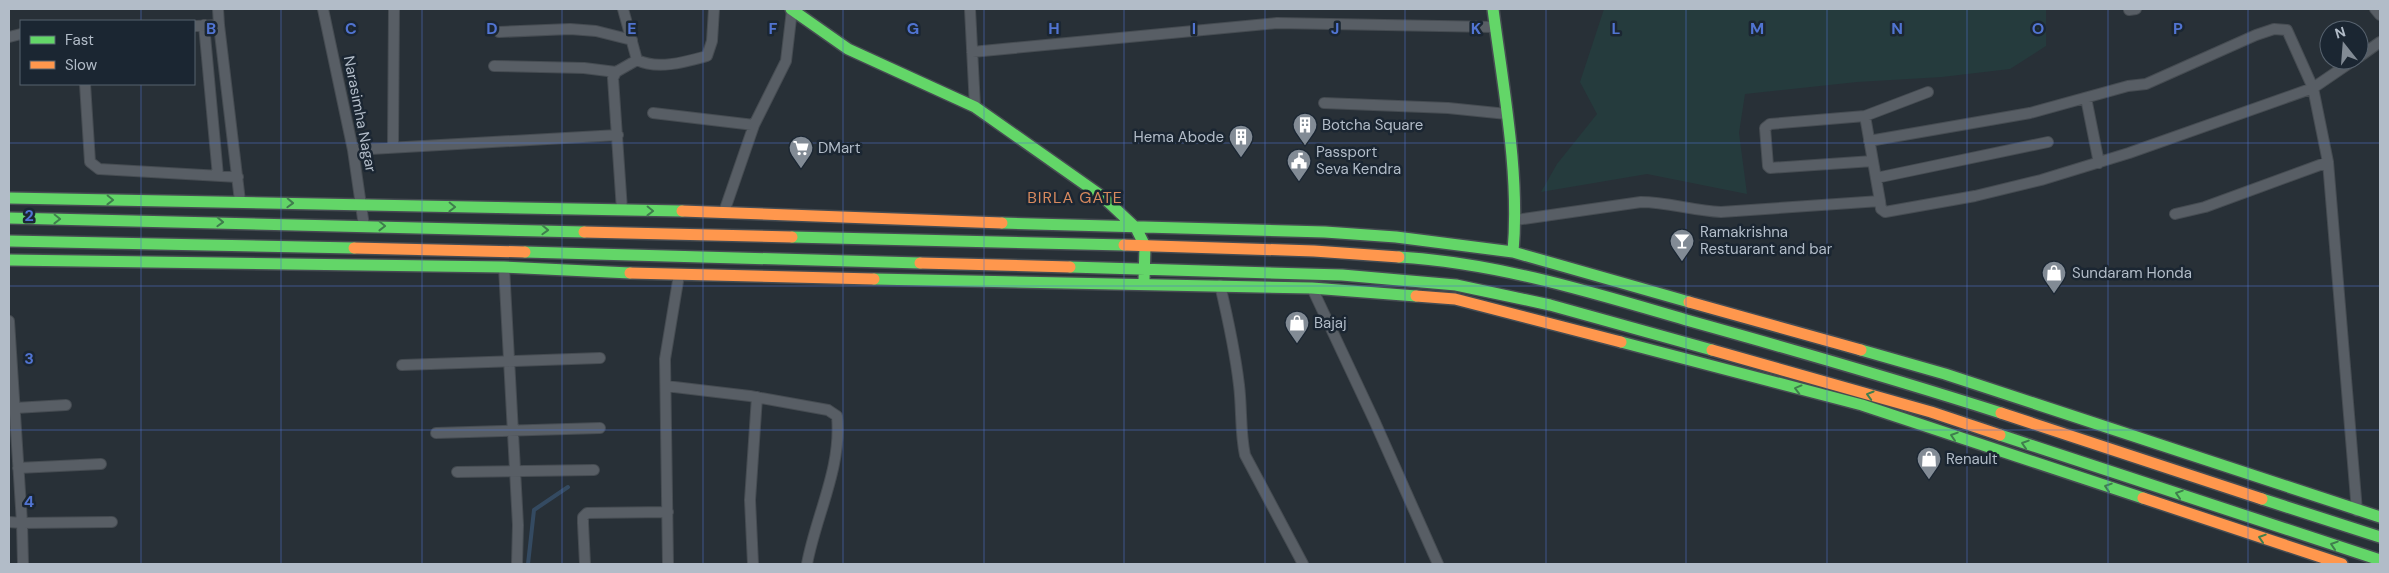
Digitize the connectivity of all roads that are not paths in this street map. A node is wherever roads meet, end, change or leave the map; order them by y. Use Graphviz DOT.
graph roads {
  1 [pos="218,9"];
  2 [pos="323,9"];
  3 [pos="394,9"];
  4 [pos="624,9"];
  5 [pos="714,9"];
  6 [pos="794,9"];
  7 [pos="970,9"];
  8 [pos="1494,9"];
  9 [pos="2375,9"];
  10 [pos="2380,15"];
  11 [pos="220,24"];
  12 [pos="199,26"];
  13 [pos="1494,27"];
  14 [pos="499,32"];
  15 [pos="632,40"];
  16 [pos="2380,42"];
  17 [pos="2369,49"];
  18 [pos="972,52"];
  19 [pos="637,60"];
  20 [pos="494,66"];
  21 [pos="2339,70"];
  22 [pos="616,72"];
  23 [pos="85,85"];
  24 [pos="2313,88"];
  25 [pos="1928,92"];
  26 [pos="2086,98"];
  27 [pos="1324,103"];
  28 [pos="975,107"];
  29 [pos="652,113"];
  30 [pos="1507,114"];
  31 [pos="1865,116"];
  32 [pos="754,125"];
  33 [pos="618,135"];
  34 [pos="1869,142"];
  35 [pos="2048,142"];
  36 [pos="393,148"];
  37 [pos="353,150"];
  38 [pos="1873,160"];
  39 [pos="2328,162"];
  40 [pos="2099,163"];
  41 [pos="218,176"];
  42 [pos="238,177"];
  43 [pos="1876,178"];
  44 [pos="9,198"];
  45 [pos="240,201"];
  46 [pos="1880,201"];
  47 [pos="362,206"];
  48 [pos="622,210"];
  49 [pos="724,212"];
  50 [pos="2175,214"];
  51 [pos="9,218"];
  52 [pos="1516,220"];
  53 [pos="364,226"];
  54 [pos="1136,228"];
  55 [pos="9,241"];
  56 [pos="1145,246"];
  57 [pos="1513,252"];
  58 [pos="9,260"];
  59 [pos="504,267"];
  60 [pos="1144,270"];
  61 [pos="679,274"];
  62 [pos="1144,284"];
  63 [pos="1220,286"];
  64 [pos="1312,288"];
  65 [pos="9,321"];
  66 [pos="600,358"];
  67 [pos="508,362"];
  68 [pos="402,365"];
  69 [pos="666,386"];
  70 [pos="757,397"];
  71 [pos="66,404"];
  72 [pos="15,408"];
  73 [pos="600,428"];
  74 [pos="512,431"];
  75 [pos="436,433"];
  76 [pos="101,464"];
  77 [pos="18,468"];
  78 [pos="594,470"];
  79 [pos="514,471"];
  80 [pos="457,472"];
  81 [pos="2358,510"];
  82 [pos="668,512"];
  83 [pos="2380,517"];
  84 [pos="9,522"];
  85 [pos="22,522"];
  86 [pos="112,522"];
  87 [pos="2380,537"];
  88 [pos="2380,560"];
  89 [pos="24,564"];
  90 [pos="517,564"];
  91 [pos="584,564"];
  92 [pos="668,564"];
  93 [pos="753,564"];
  94 [pos="807,564"];
  95 [pos="1303,564"];
  96 [pos="1438,564"];
  97 [pos="2342,564"];
  1 -- 11 [label="street"];
  2 -- 37 [label="street, Narasimha Nagar"];
  3 -- 36 [label="street"];
  4 -- 15 [label="street"];
  5 -- 19 [label="street"];
  6 -- 28 [label="main road"];
  6 -- 32 [label="street"];
  7 -- 18 [label="street"];
  8 -- 13 [label="main road"];
  9 -- 10 [label="street"];
  11 -- 12 [label="street"];
  11 -- 42 [label="street"];
  12 -- 41 [label="street"];
  13 -- 18 [label="street"];
  13 -- 30 [label="main road"];
  14 -- 15 [label="street"];
  15 -- 19 [label="street"];
  16 -- 17 [label="street"];
  18 -- 28 [label="street"];
  19 -- 22 [label="street"];
  20 -- 22 [label="street"];
  21 -- 24 [label="street"];
  22 -- 33 [label="street"];
  23 -- 41 [label="street"];
  24 -- 26 [label="street"];
  24 -- 39 [label="street"];
  24 -- 40 [label="street"];
  25 -- 31 [label="street"];
  26 -- 34 [label="street"];
  26 -- 40 [label="street"];
  27 -- 30 [label="street"];
  28 -- 54 [label="main road"];
  29 -- 32 [label="street"];
  30 -- 52 [label="main road"];
  31 -- 34 [label="street"];
  31 -- 38 [label="street"];
  32 -- 49 [label="street"];
  33 -- 36 [label="street"];
  33 -- 48 [label="street"];
  34 -- 38 [label="street"];
  35 -- 43 [label="street"];
  36 -- 37 [label="street"];
  37 -- 47 [label="street, Narasimha Nagar"];
  38 -- 43 [label="street"];
  39 -- 50 [label="street"];
  39 -- 81 [label="street"];
  40 -- 46 [label="street"];
  41 -- 42 [label="street"];
  42 -- 45 [label="street"];
  43 -- 46 [label="street"];
  44 -- 45 [label="main road, one-way"];
  45 -- 47 [label="main road, one-way"];
  46 -- 52 [label="street"];
  47 -- 48 [label="main road, one-way"];
  47 -- 53 [label="street, Narasimha Nagar"];
  48 -- 49 [label="main road, one-way"];
  49 -- 54 [label="main road"];
  51 -- 53 [label="main road, one-way"];
  52 -- 57 [label="main road"];
  53 -- 56 [label="main road, one-way"];
  54 -- 56 [label="main road"];
  54 -- 57 [label="main road"];
  55 -- 60 [label="main road"];
  56 -- 60 [label="main road"];
  56 -- 87 [label="main road"];
  57 -- 81 [label="main road"];
  58 -- 59 [label="main road"];
  59 -- 61 [label="main road"];
  59 -- 67 [label="street"];
  60 -- 62 [label="main road"];
  88 -- 60 [label="main road, one-way"];
  61 -- 62 [label="main road"];
  61 -- 69 [label="street"];
  62 -- 63 [label="main road"];
  63 -- 64 [label="main road"];
  63 -- 95 [label="street"];
  64 -- 96 [label="street"];
  97 -- 64 [label="main road, one-way"];
  65 -- 72 [label="street"];
  66 -- 67 [label="street"];
  67 -- 68 [label="street"];
  67 -- 74 [label="street"];
  69 -- 70 [label="street"];
  69 -- 82 [label="street"];
  70 -- 93 [label="street"];
  70 -- 94 [label="street"];
  71 -- 72 [label="street"];
  72 -- 77 [label="street"];
  73 -- 74 [label="street"];
  74 -- 75 [label="street"];
  74 -- 79 [label="street"];
  76 -- 77 [label="street"];
  77 -- 85 [label="street"];
  78 -- 79 [label="street"];
  79 -- 80 [label="street"];
  79 -- 90 [label="street"];
  81 -- 83 [label="main road"];
  82 -- 91 [label="street"];
  82 -- 92 [label="street"];
  84 -- 85 [label="street"];
  85 -- 86 [label="street"];
  85 -- 89 [label="street"];
}
